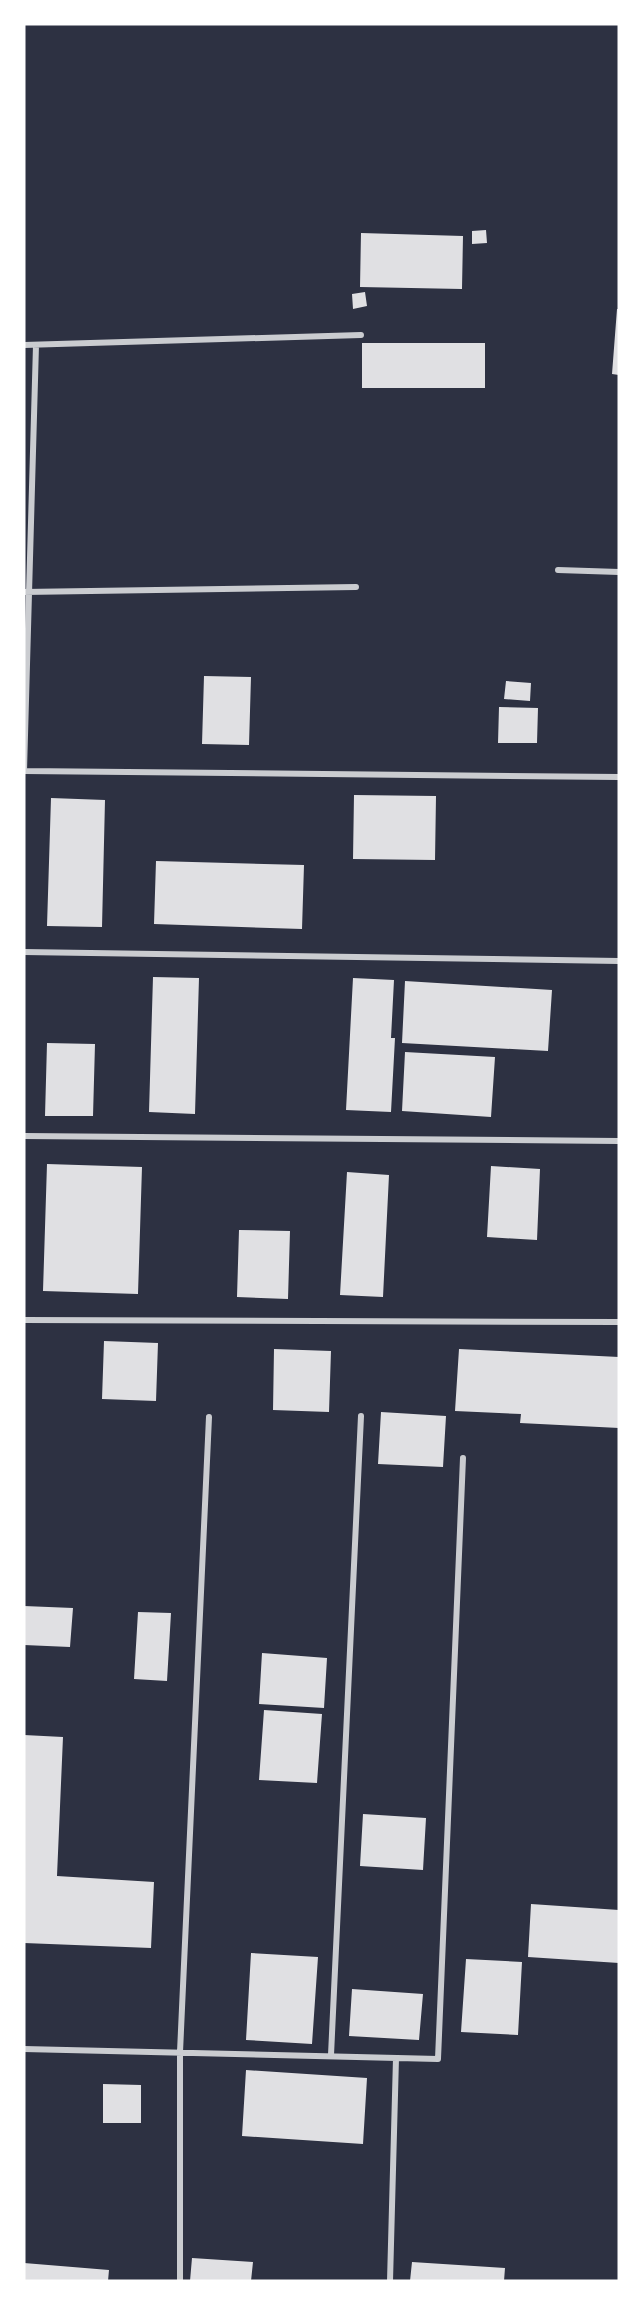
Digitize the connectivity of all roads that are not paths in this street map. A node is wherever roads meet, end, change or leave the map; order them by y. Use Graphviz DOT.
graph roads {
  1 [pos="362,334"];
  2 [pos="24,345"];
  3 [pos="36,345"];
  4 [pos="558,570"];
  5 [pos="619,572"];
  6 [pos="356,587"];
  7 [pos="27,592"];
  8 [pos="24,771"];
  9 [pos="619,777"];
  10 [pos="24,952"];
  11 [pos="619,961"];
  12 [pos="24,1136"];
  13 [pos="619,1142"];
  14 [pos="24,1320"];
  15 [pos="619,1322"];
  16 [pos="361,1416"];
  17 [pos="209,1417"];
  18 [pos="463,1458"];
  19 [pos="24,2049"];
  20 [pos="180,2052"];
  21 [pos="331,2055"];
  22 [pos="396,2058"];
  23 [pos="180,2281"];
  24 [pos="390,2281"];
  1 -- 3 [label="street"];
  2 -- 3 [label="street"];
  3 -- 7 [label="street"];
  4 -- 5 [label="street"];
  6 -- 7 [label="street"];
  7 -- 8 [label="street"];
  8 -- 9 [label="street"];
  10 -- 11 [label="street"];
  12 -- 13 [label="street"];
  14 -- 15 [label="street"];
  16 -- 21 [label="street"];
  17 -- 20 [label="street"];
  18 -- 22 [label="street"];
  19 -- 20 [label="street"];
  20 -- 21 [label="street"];
  20 -- 23 [label="street"];
  21 -- 22 [label="street"];
  22 -- 24 [label="street"];
}
